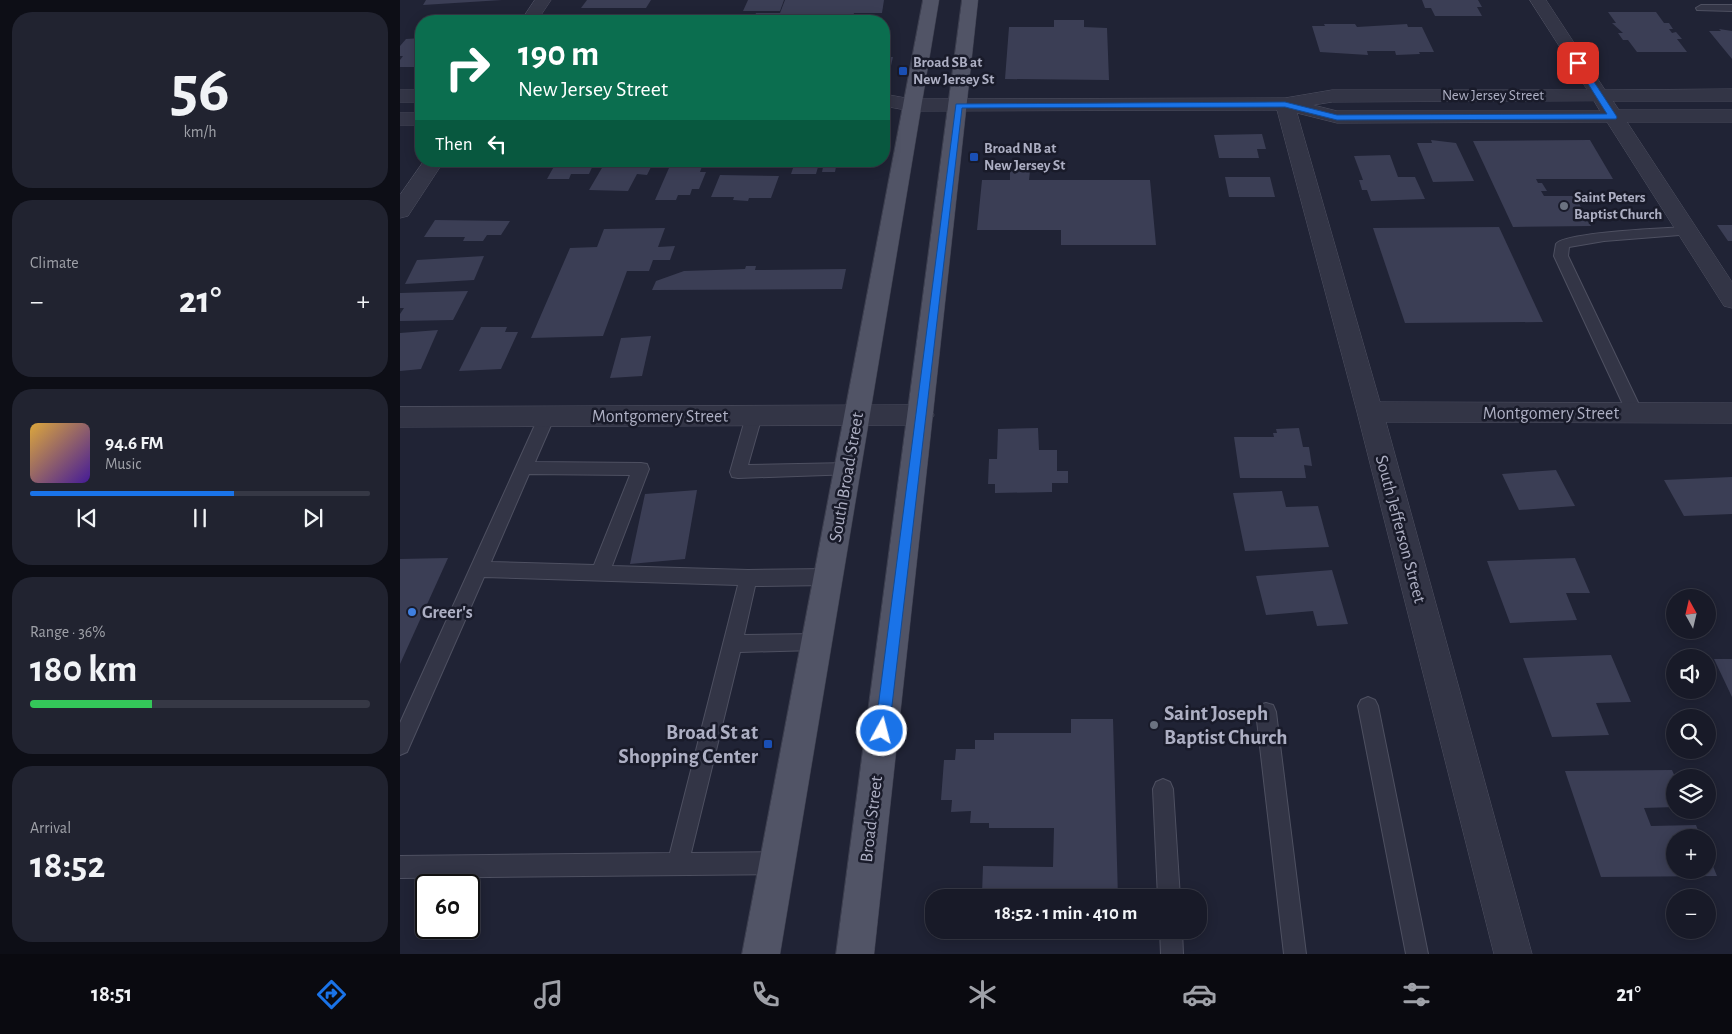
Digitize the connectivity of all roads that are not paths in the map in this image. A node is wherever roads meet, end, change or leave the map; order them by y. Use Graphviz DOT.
graph roads {
  1 [pos="543,0"];
  2 [pos="931,0"];
  3 [pos="970,0"];
  4 [pos="1538,0"];
  5 [pos="1701,8"];
  6 [pos="1732,8"];
  7 [pos="533,15"];
  8 [pos="1599,95"];
  9 [pos="1732,95"];
  10 [pos="400,96"];
  11 [pos="415,96"];
  12 [pos="890,101"];
  13 [pos="1285,104"];
  14 [pos="911,105"];
  15 [pos="959,105"];
  16 [pos="890,110"];
  17 [pos="1732,116"];
  18 [pos="1613,117"];
  19 [pos="415,119"];
  20 [pos="400,120"];
  21 [pos="430,167"];
  22 [pos="400,211"];
  23 [pos="1687,231"];
  24 [pos="1732,300"];
  25 [pos="1370,412"];
  26 [pos="1635,413"];
  27 [pos="1732,413"];
  28 [pos="920,414"];
  29 [pos="858,415"];
  30 [pos="547,416"];
  31 [pos="754,416"];
  32 [pos="400,417"];
  33 [pos="524,468"];
  34 [pos="848,470"];
  35 [pos="479,568"];
  36 [pos="600,573"];
  37 [pos="828,577"];
  38 [pos="748,578"];
  39 [pos="816,642"];
  40 [pos="733,644"];
  41 [pos="1368,706"];
  42 [pos="1266,712"];
  43 [pos="400,745"];
  44 [pos="1163,789"];
  45 [pos="776,863"];
  46 [pos="678,864"];
  47 [pos="400,867"];
  48 [pos="1169,889"];
  49 [pos="1171,939"];
  50 [pos="760,954"];
  51 [pos="854,954"];
  52 [pos="1172,954"];
  53 [pos="1295,954"];
  54 [pos="1417,954"];
  55 [pos="1513,954"];
  1 -- 7 [label="street"];
  2 -- 14 [label="main road, South Broad Street"];
  3 -- 15 [label="main road, Broad Street"];
  4 -- 8 [label="street"];
  5 -- 6 [label="lane"];
  8 -- 9 [label="street, New Jersey Street"];
  8 -- 13 [label="street, New Jersey Street"];
  8 -- 18 [label="street"];
  10 -- 11 [label="street"];
  12 -- 14 [label="street, New Jersey Street"];
  13 -- 15 [label="street, New Jersey Street"];
  13 -- 18 [label="street, New Jersey Street"];
  13 -- 25 [label="street, South Jefferson Street"];
  14 -- 15 [label="street, New Jersey Street"];
  14 -- 16 [label="street, New Jersey Street"];
  14 -- 29 [label="main road, South Broad Street"];
  15 -- 28 [label="main road, Broad Street"];
  17 -- 18 [label="street, New Jersey Street"];
  18 -- 23 [label="street"];
  19 -- 20 [label="street"];
  21 -- 22 [label="street"];
  23 -- 24 [label="street"];
  23 -- 26 [label="lane"];
  25 -- 26 [label="street, Montgomery Street"];
  25 -- 55 [label="street, South Jefferson Street"];
  26 -- 27 [label="street, Montgomery Street"];
  28 -- 29 [label="street, Montgomery Street"];
  28 -- 51 [label="main road, Broad Street"];
  29 -- 31 [label="street, Montgomery Street"];
  29 -- 34 [label="main road, South Broad Street"];
  30 -- 31 [label="street, Montgomery Street"];
  30 -- 32 [label="street, Montgomery Street"];
  30 -- 33 [label="lane"];
  31 -- 34 [label="lane"];
  33 -- 35 [label="lane"];
  33 -- 36 [label="lane"];
  34 -- 37 [label="main road, South Broad Street"];
  35 -- 36 [label="lane"];
  35 -- 43 [label="lane"];
  36 -- 38 [label="lane"];
  37 -- 38 [label="lane"];
  37 -- 39 [label="main road, South Broad Street"];
  38 -- 40 [label="lane"];
  39 -- 40 [label="lane"];
  39 -- 45 [label="main road, South Broad Street"];
  40 -- 46 [label="lane"];
  41 -- 54 [label="lane"];
  42 -- 53 [label="lane"];
  44 -- 48 [label="lane"];
  45 -- 46 [label="lane"];
  45 -- 50 [label="main road, South Broad Street"];
  46 -- 47 [label="lane"];
  49 -- 52 [label="lane"];
}
